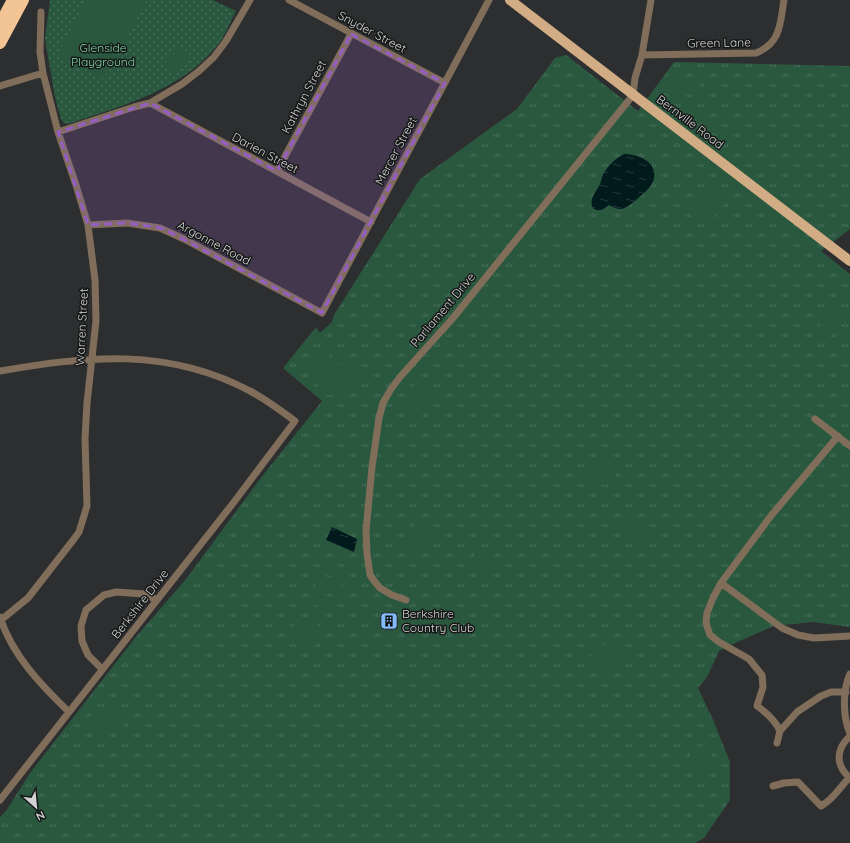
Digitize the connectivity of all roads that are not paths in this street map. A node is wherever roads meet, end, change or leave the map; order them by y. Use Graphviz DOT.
graph roads {
  1 [pos="13,0"];
  2 [pos="23,0"];
  3 [pos="250,0"];
  4 [pos="289,0"];
  5 [pos="489,0"];
  6 [pos="651,0"];
  7 [pos="784,0"];
  8 [pos="512,2"];
  9 [pos="41,12"];
  10 [pos="0,24"];
  11 [pos="351,34"];
  12 [pos="0,43"];
  13 [pos="642,55"];
  14 [pos="43,73"];
  15 [pos="445,83"];
  16 [pos="0,86"];
  17 [pos="633,94"];
  18 [pos="150,103"];
  19 [pos="58,132"];
  20 [pos="277,171"];
  21 [pos="371,222"];
  22 [pos="88,225"];
  23 [pos="850,261"];
  24 [pos="322,313"];
  25 [pos="92,358"];
  26 [pos="0,371"];
  27 [pos="815,419"];
  28 [pos="838,436"];
  29 [pos="850,446"];
  30 [pos="721,582"];
  31 [pos="157,600"];
  32 [pos="406,600"];
  33 [pos="0,618"];
  34 [pos="850,636"];
  35 [pos="102,669"];
  36 [pos="850,674"];
  37 [pos="846,692"];
  38 [pos="69,712"];
  39 [pos="780,731"];
  40 [pos="850,735"];
  41 [pos="777,743"];
  42 [pos="850,778"];
  43 [pos="773,786"];
  44 [pos="0,800"];
  1 -- 10 [label="highway"];
  2 -- 12 [label="highway"];
  3 -- 18 [label="street"];
  4 -- 11 [label="street, Snyder Street"];
  5 -- 15 [label="street, Mercer Street"];
  6 -- 13 [label="street, Parliament Drive"];
  7 -- 13 [label="street, Green Lane"];
  8 -- 17 [label="main road, Bernville Road"];
  9 -- 14 [label="street, Warren Street"];
  11 -- 15 [label="street, Snyder Street"];
  11 -- 20 [label="street, Kathryn Street"];
  13 -- 17 [label="street, Parliament Drive"];
  14 -- 16 [label="street"];
  14 -- 19 [label="street, Warren Street"];
  15 -- 21 [label="street, Mercer Street"];
  17 -- 23 [label="main road, Bernville Road"];
  17 -- 32 [label="street, Parliament Drive"];
  18 -- 19 [label="street"];
  18 -- 20 [label="street, Darien Street"];
  19 -- 22 [label="street, Warren Street"];
  20 -- 21 [label="street, Darien Street"];
  21 -- 24 [label="street, Mercer Street"];
  22 -- 24 [label="street, Argonne Road"];
  22 -- 25 [label="street, Warren Street"];
  25 -- 26 [label="street"];
  25 -- 31 [label="street, Berkshire Drive"];
  25 -- 33 [label="street, Warren Street"];
  27 -- 28 [label="street"];
  28 -- 29 [label="street"];
  28 -- 30 [label="street"];
  30 -- 34 [label="street"];
  30 -- 39 [label="street"];
  31 -- 35 [label="street, Berkshire Drive"];
  31 -- 35 [label="street"];
  33 -- 38 [label="street"];
  35 -- 38 [label="street, Berkshire Drive"];
  36 -- 37 [label="street"];
  37 -- 39 [label="street"];
  37 -- 40 [label="street"];
  38 -- 44 [label="street, Berkshire Drive"];
  39 -- 41 [label="street"];
  40 -- 42 [label="street"];
  42 -- 43 [label="street"];
}
